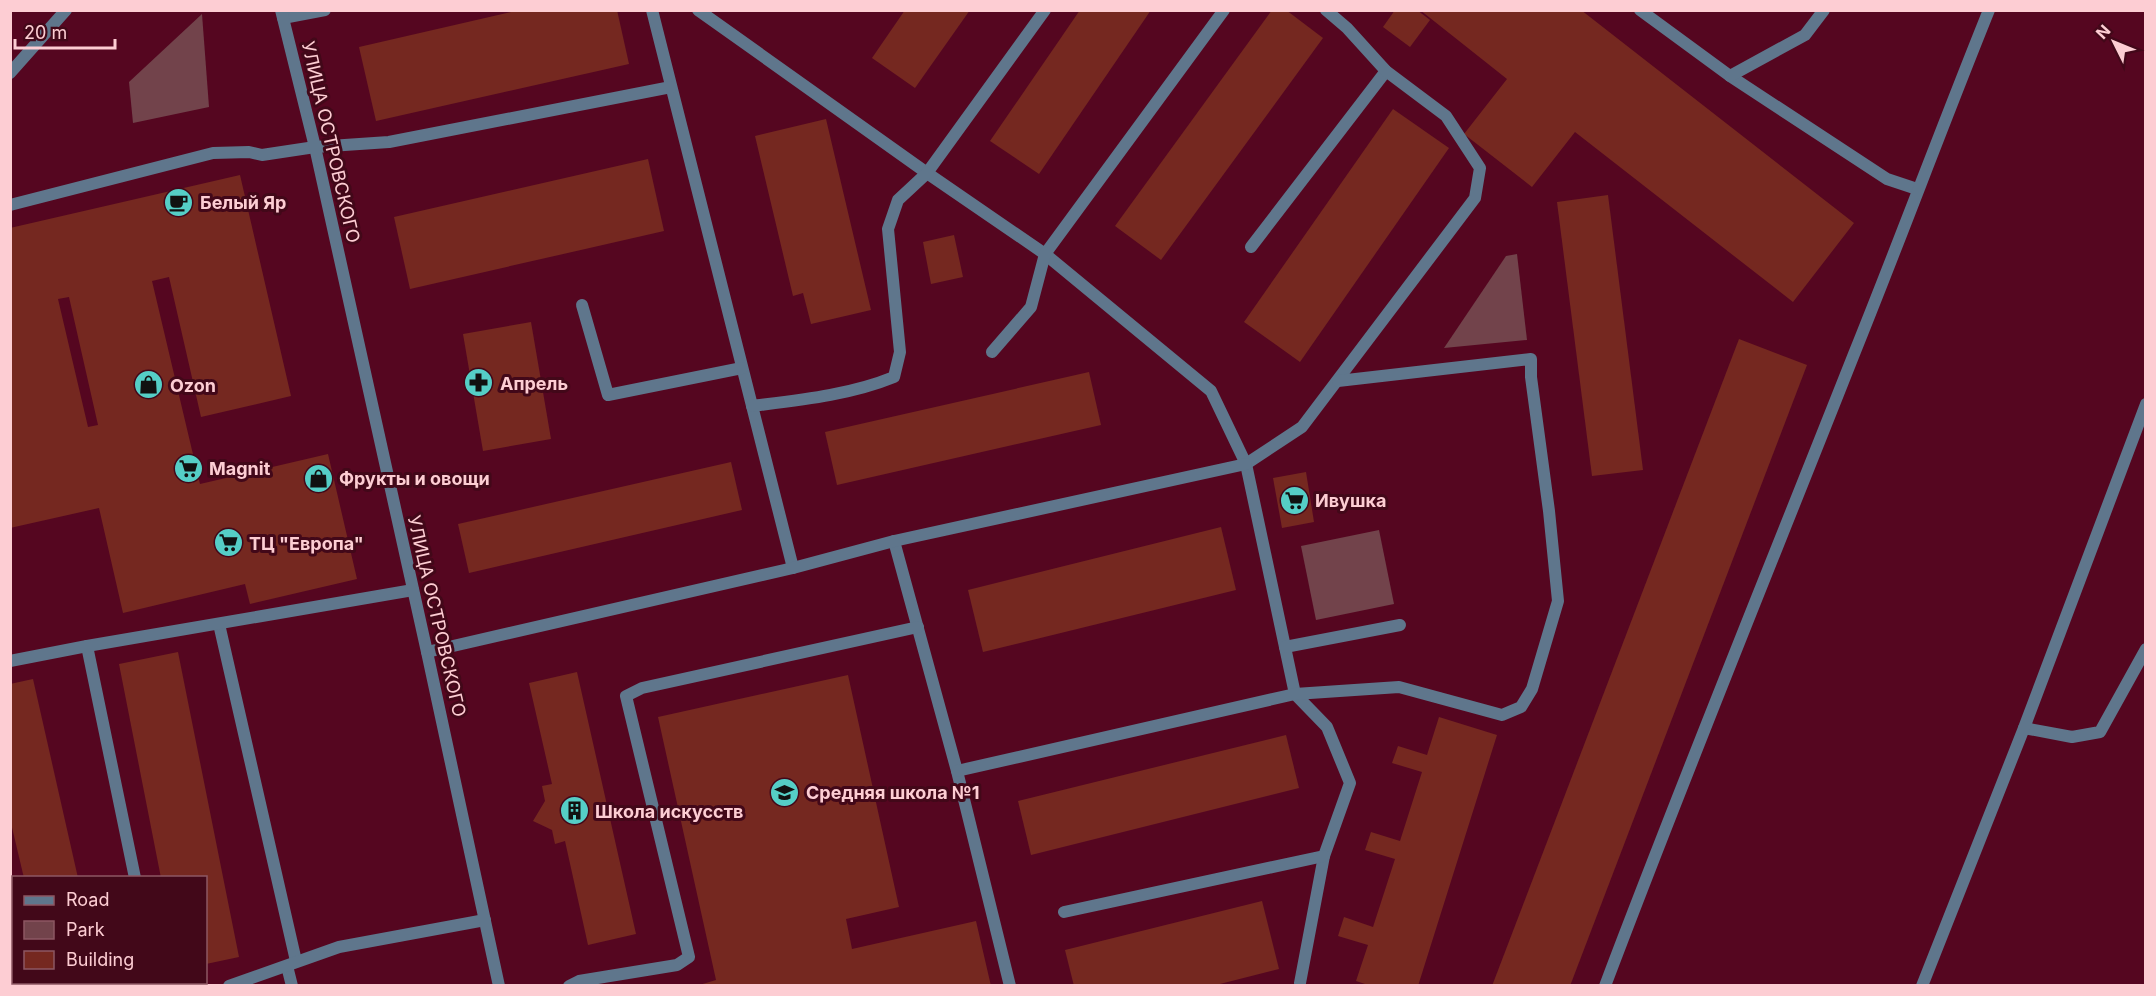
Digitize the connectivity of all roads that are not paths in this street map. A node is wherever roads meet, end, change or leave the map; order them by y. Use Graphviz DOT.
graph roads {
  1 [pos="66,10"];
  2 [pos="325,10"];
  3 [pos="652,10"];
  4 [pos="698,10"];
  5 [pos="1045,10"];
  6 [pos="1224,10"];
  7 [pos="1326,10"];
  8 [pos="1640,10"];
  9 [pos="1824,10"];
  10 [pos="1989,10"];
  11 [pos="282,14"];
  12 [pos="1386,71"];
  13 [pos="10,73"];
  14 [pos="1730,76"];
  15 [pos="671,87"];
  16 [pos="315,147"];
  17 [pos="927,173"];
  18 [pos="1917,189"];
  19 [pos="10,205"];
  20 [pos="1251,247"];
  21 [pos="1045,254"];
  22 [pos="582,305"];
  23 [pos="992,352"];
  24 [pos="742,368"];
  25 [pos="1338,381"];
  26 [pos="2145,404"];
  27 [pos="752,406"];
  28 [pos="1246,464"];
  29 [pos="894,541"];
  30 [pos="793,568"];
  31 [pos="413,590"];
  32 [pos="219,624"];
  33 [pos="1400,625"];
  34 [pos="918,627"];
  35 [pos="87,646"];
  36 [pos="1285,646"];
  37 [pos="2145,649"];
  38 [pos="428,652"];
  39 [pos="10,661"];
  40 [pos="1295,694"];
  41 [pos="2024,728"];
  42 [pos="957,771"];
  43 [pos="1324,856"];
  44 [pos="135,876"];
  45 [pos="1064,912"];
  46 [pos="485,920"];
  47 [pos="291,963"];
  48 [pos="1300,983"];
  49 [pos="229,986"];
  50 [pos="292,986"];
  51 [pos="499,986"];
  52 [pos="569,986"];
  53 [pos="1010,986"];
  54 [pos="1605,986"];
  55 [pos="1922,986"];
  1 -- 13 [label="street"];
  2 -- 11 [label="street"];
  3 -- 15 [label="street"];
  4 -- 17 [label="street"];
  5 -- 17 [label="street"];
  6 -- 21 [label="street"];
  7 -- 12 [label="street"];
  8 -- 14 [label="street"];
  9 -- 14 [label="street"];
  10 -- 18 [label="street"];
  11 -- 16 [label="street, УЛИЦА ОСТРОВСКОГО"];
  12 -- 20 [label="street"];
  12 -- 25 [label="street"];
  14 -- 18 [label="street"];
  15 -- 16 [label="street"];
  15 -- 24 [label="street"];
  16 -- 19 [label="street"];
  16 -- 31 [label="street, УЛИЦА ОСТРОВСКОГО"];
  17 -- 21 [label="street"];
  17 -- 27 [label="street"];
  18 -- 54 [label="street"];
  21 -- 23 [label="street"];
  21 -- 28 [label="street"];
  22 -- 24 [label="street"];
  24 -- 27 [label="street"];
  25 -- 28 [label="street"];
  25 -- 40 [label="street"];
  26 -- 41 [label="street"];
  27 -- 30 [label="street"];
  28 -- 29 [label="street"];
  28 -- 36 [label="street"];
  29 -- 30 [label="street"];
  29 -- 34 [label="street"];
  30 -- 38 [label="street"];
  31 -- 32 [label="street"];
  31 -- 38 [label="street, УЛИЦА ОСТРОВСКОГО"];
  32 -- 35 [label="street"];
  32 -- 47 [label="street"];
  33 -- 36 [label="street"];
  34 -- 42 [label="street"];
  34 -- 52 [label="street"];
  35 -- 39 [label="street"];
  35 -- 44 [label="street"];
  36 -- 40 [label="street"];
  37 -- 41 [label="street"];
  38 -- 46 [label="street, УЛИЦА ОСТРОВСКОГО"];
  40 -- 42 [label="street"];
  40 -- 43 [label="street"];
  41 -- 55 [label="street"];
  42 -- 53 [label="street"];
  43 -- 45 [label="street"];
  43 -- 48 [label="street"];
  46 -- 47 [label="street"];
  46 -- 51 [label="street, УЛИЦА ОСТРОВСКОГО"];
  47 -- 49 [label="street"];
  47 -- 50 [label="street"];
}
